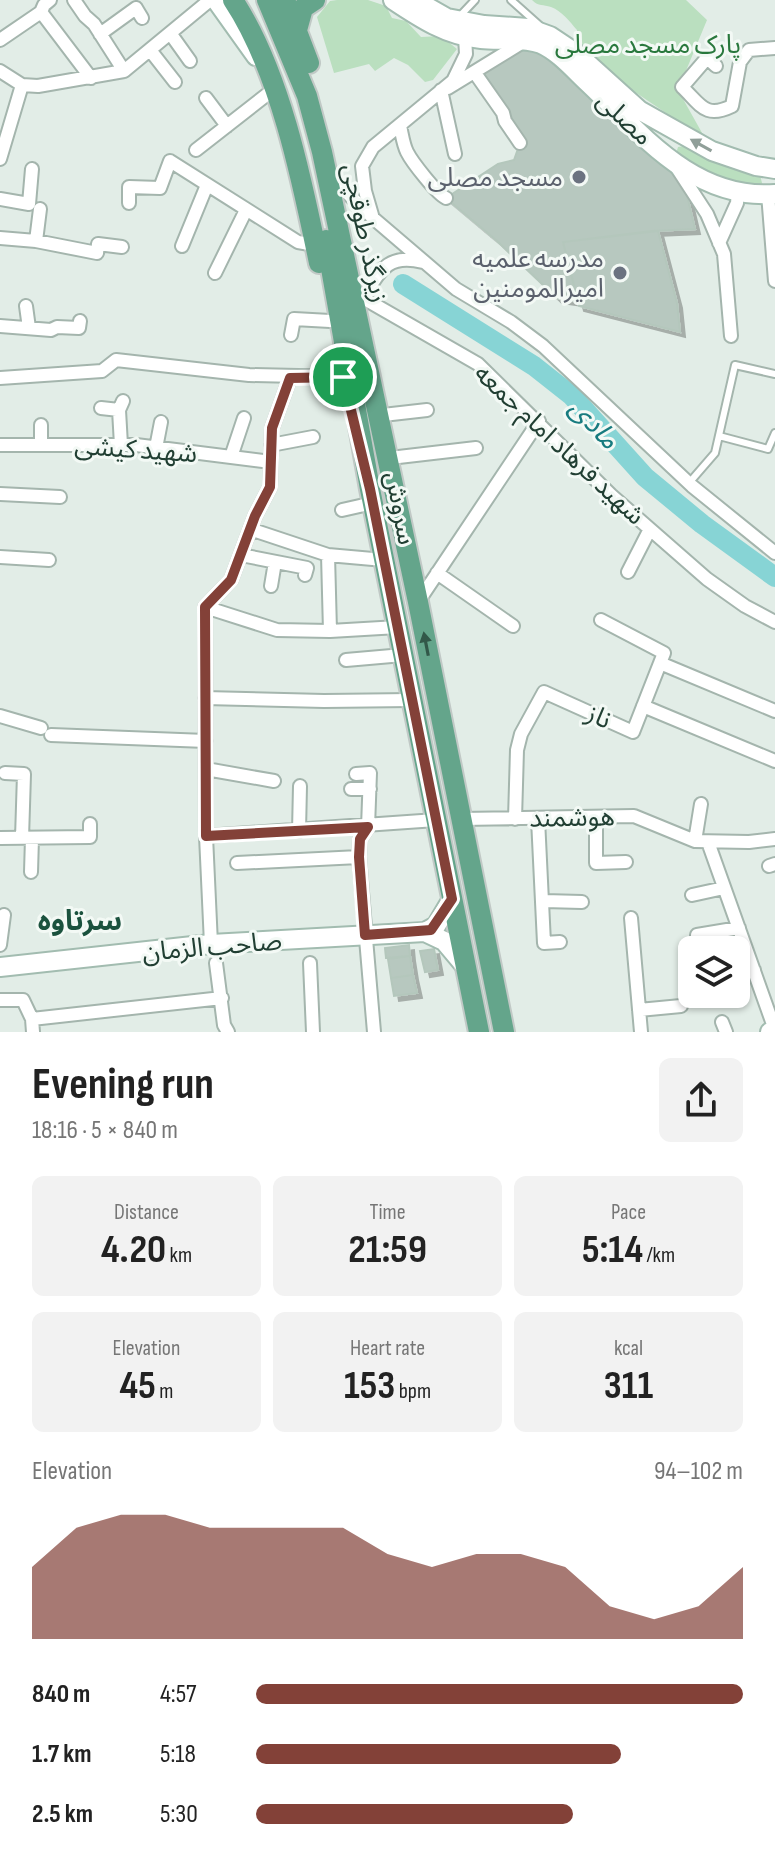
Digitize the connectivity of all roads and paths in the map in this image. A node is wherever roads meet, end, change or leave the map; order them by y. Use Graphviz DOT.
graph roads {
  1 [pos="74,0"];
  2 [pos="213,0"];
  3 [pos="267,0"];
  4 [pos="285,0"];
  5 [pos="315,0"];
  6 [pos="393,0"];
  7 [pos="415,0"];
  8 [pos="475,0"];
  9 [pos="511,0"];
  10 [pos="47,3"];
  11 [pos="242,3"];
  12 [pos="445,6"];
  13 [pos="142,18"];
  14 [pos="461,28"];
  15 [pos="297,30"];
  16 [pos="170,33"];
  17 [pos="100,34"];
  18 [pos="550,36"];
  19 [pos="0,40"];
  20 [pos="523,42"];
  21 [pos="775,48"];
  22 [pos="150,50"];
  23 [pos="190,61"];
  24 [pos="716,66"];
  25 [pos="0,71"];
  26 [pos="124,71"];
  27 [pos="475,73"];
  28 [pos="91,78"];
  29 [pos="175,82"];
  30 [pos="22,85"];
  31 [pos="273,86"];
  32 [pos="441,90"];
  33 [pos="206,98"];
  34 [pos="227,126"];
  35 [pos="400,126"];
  36 [pos="674,130"];
  37 [pos="520,143"];
  38 [pos="196,150"];
  39 [pos="455,154"];
  40 [pos="0,159"];
  41 [pos="669,160"];
  42 [pos="766,168"];
  43 [pos="32,169"];
  44 [pos="207,185"];
  45 [pos="340,186"];
  46 [pos="738,192"];
  47 [pos="767,194"];
  48 [pos="446,198"];
  49 [pos="0,199"];
  50 [pos="129,203"];
  51 [pos="40,209"];
  52 [pos="246,210"];
  53 [pos="373,218"];
  54 [pos="0,238"];
  55 [pos="36,241"];
  56 [pos="719,243"];
  57 [pos="315,245"];
  58 [pos="182,246"];
  59 [pos="122,247"];
  60 [pos="423,262"];
  61 [pos="215,273"];
  62 [pos="775,281"];
  63 [pos="363,298"];
  64 [pos="26,306"];
  65 [pos="80,321"];
  66 [pos="330,321"];
  67 [pos="0,326"];
  68 [pos="29,328"];
  69 [pos="291,335"];
  70 [pos="731,336"];
  71 [pos="775,374"];
  72 [pos="343,377"];
  73 [pos="0,378"];
  74 [pos="290,378"];
  75 [pos="101,408"];
  76 [pos="427,410"];
  77 [pos="383,415"];
  78 [pos="244,418"];
  79 [pos="539,421"];
  80 [pos="161,422"];
  81 [pos="41,425"];
  82 [pos="775,433"];
  83 [pos="719,436"];
  84 [pos="313,437"];
  85 [pos="41,444"];
  86 [pos="0,445"];
  87 [pos="121,445"];
  88 [pos="271,445"];
  89 [pos="156,448"];
  90 [pos="476,448"];
  91 [pos="231,457"];
  92 [pos="390,458"];
  93 [pos="271,462"];
  94 [pos="394,483"];
  95 [pos="689,483"];
  96 [pos="0,494"];
  97 [pos="372,496"];
  98 [pos="60,497"];
  99 [pos="342,510"];
  100 [pos="250,529"];
  101 [pos="650,529"];
  102 [pos="775,553"];
  103 [pos="241,555"];
  104 [pos="328,555"];
  105 [pos="0,557"];
  106 [pos="49,560"];
  107 [pos="384,560"];
  108 [pos="275,562"];
  109 [pos="628,572"];
  110 [pos="437,573"];
  111 [pos="305,575"];
  112 [pos="271,586"];
  113 [pos="418,602"];
  114 [pos="205,607"];
  115 [pos="601,620"];
  116 [pos="775,622"];
  117 [pos="513,626"];
  118 [pos="398,627"];
  119 [pos="330,631"];
  120 [pos="403,655"];
  121 [pos="346,660"];
  122 [pos="660,663"];
  123 [pos="205,698"];
  124 [pos="412,700"];
  125 [pos="643,706"];
  126 [pos="775,711"];
  127 [pos="0,716"];
  128 [pos="441,720"];
  129 [pos="416,722"];
  130 [pos="206,741"];
  131 [pos="775,761"];
  132 [pos="206,769"];
  133 [pos="5,773"];
  134 [pos="356,774"];
  135 [pos="274,781"];
  136 [pos="300,786"];
  137 [pos="351,789"];
  138 [pos="370,789"];
  139 [pos="701,804"];
  140 [pos="596,818"];
  141 [pos="461,819"];
  142 [pos="515,819"];
  143 [pos="538,819"];
  144 [pos="436,820"];
  145 [pos="90,824"];
  146 [pos="368,827"];
  147 [pos="299,831"];
  148 [pos="206,836"];
  149 [pos="0,838"];
  150 [pos="27,838"];
  151 [pos="775,839"];
  152 [pos="702,841"];
  153 [pos="359,857"];
  154 [pos="626,862"];
  155 [pos="237,863"];
  156 [pos="31,872"];
  157 [pos="724,888"];
  158 [pos="692,895"];
  159 [pos="452,899"];
  160 [pos="544,901"];
  161 [pos="582,902"];
  162 [pos="4,915"];
  163 [pos="631,918"];
  164 [pos="739,928"];
  165 [pos="425,932"];
  166 [pos="365,935"];
  167 [pos="697,935"];
  168 [pos="560,942"];
  169 [pos="0,945"];
  170 [pos="214,954"];
  171 [pos="310,963"];
  172 [pos="465,966"];
  173 [pos="0,967"];
  174 [pos="754,970"];
  175 [pos="750,971"];
  176 [pos="222,998"];
  177 [pos="0,1000"];
  178 [pos="678,1006"];
  179 [pos="639,1010"];
  180 [pos="32,1026"];
  181 [pos="773,1031"];
  182 [pos="228,1032"];
  183 [pos="313,1032"];
  184 [pos="374,1032"];
  185 [pos="482,1032"];
  186 [pos="501,1032"];
  187 [pos="641,1032"];
  1 -- 17 [label="street"];
  2 -- 16 [label="street"];
  2 -- 31 [label="main road"];
  3 -- 94 [label="main road, زیرگذر طوقچی"];
  4 -- 15 [label="main road"];
  5 -- 15 [label="main road"];
  6 -- 14 [label="main road, مصلی"];
  7 -- 12 [label="main road, مصلی"];
  8 -- 14 [label="lane"];
  9 -- 18 [label="lane"];
  10 -- 19 [label="street"];
  10 -- 28 [label="street"];
  11 -- 31 [label="main road"];
  11 -- 97 [label="main road, سروش"];
  12 -- 14 [label="main road, مصلی"];
  13 -- 17 [label="street"];
  14 -- 18 [label="main road, مصلی"];
  14 -- 20 [label="main road, مصلی"];
  14 -- 32 [label="street"];
  15 -- 45 [label="main road"];
  16 -- 22 [label="street"];
  16 -- 23 [label="street"];
  17 -- 26 [label="street"];
  18 -- 36 [label="main road, مصلی"];
  20 -- 27 [label="street"];
  20 -- 41 [label="main road, مصلی"];
  21 -- 24 [label="street"];
  22 -- 26 [label="street"];
  22 -- 29 [label="street"];
  25 -- 30 [label="street"];
  26 -- 28 [label="street"];
  27 -- 32 [label="street"];
  27 -- 37 [label="street"];
  28 -- 30 [label="street"];
  30 -- 40 [label="street"];
  31 -- 34 [label="street"];
  31 -- 57 [label="main road"];
  32 -- 35 [label="street"];
  32 -- 39 [label="street"];
  33 -- 34 [label="street"];
  34 -- 38 [label="street"];
  35 -- 48 [label="street"];
  35 -- 53 [label="street"];
  36 -- 41 [label="main road"];
  42 -- 36 [label="main road, مصلی, one-way"];
  41 -- 46 [label="main road, مصلی"];
  41 -- 56 [label="street"];
  42 -- 47 [label="main road"];
  43 -- 49 [label="street"];
  44 -- 50 [label="street"];
  44 -- 52 [label="street"];
  44 -- 58 [label="street"];
  45 -- 53 [label="street"];
  45 -- 63 [label="main road"];
  46 -- 47 [label="main road, مصلی"];
  46 -- 56 [label="street"];
  47 -- 62 [label="street"];
  51 -- 55 [label="street"];
  52 -- 57 [label="street"];
  52 -- 61 [label="street"];
  53 -- 60 [label="street"];
  54 -- 55 [label="street"];
  55 -- 59 [label="street"];
  56 -- 70 [label="street"];
  57 -- 66 [label="main road"];
  60 -- 63 [label="street"];
  60 -- 95 [label="street"];
  63 -- 77 [label="main road"];
  63 -- 79 [label="street, شهید فرهاد امام جمعه"];
  64 -- 68 [label="street"];
  65 -- 68 [label="street"];
  66 -- 69 [label="street"];
  66 -- 72 [label="main road"];
  67 -- 68 [label="street"];
  71 -- 83 [label="lane"];
  72 -- 74 [label="street"];
  72 -- 97 [label="main road"];
  73 -- 74 [label="street"];
  74 -- 88 [label="street"];
  75 -- 87 [label="street"];
  76 -- 77 [label="street"];
  77 -- 92 [label="main road"];
  78 -- 91 [label="street"];
  79 -- 101 [label="street, شهید فرهاد امام جمعه"];
  79 -- 110 [label="street"];
  80 -- 89 [label="street"];
  81 -- 85 [label="street"];
  82 -- 83 [label="lane"];
  83 -- 95 [label="lane"];
  84 -- 88 [label="street"];
  85 -- 86 [label="street, شهید کیشی"];
  85 -- 87 [label="street, شهید کیشی"];
  87 -- 89 [label="street, شهید کیشی"];
  88 -- 93 [label="street"];
  89 -- 91 [label="street, شهید کیشی"];
  90 -- 92 [label="street"];
  91 -- 93 [label="street, شهید کیشی"];
  92 -- 94 [label="main road"];
  93 -- 100 [label="street"];
  94 -- 113 [label="main road, سروش"];
  95 -- 102 [label="street"];
  96 -- 98 [label="street"];
  97 -- 99 [label="street"];
  97 -- 107 [label="main road, سروش"];
  100 -- 103 [label="street"];
  100 -- 104 [label="street"];
  101 -- 109 [label="street"];
  101 -- 116 [label="street, شهید فرهاد امام جمعه"];
  103 -- 108 [label="street"];
  103 -- 114 [label="street"];
  104 -- 107 [label="street"];
  104 -- 119 [label="street"];
  105 -- 106 [label="street"];
  107 -- 118 [label="main road, سروش"];
  108 -- 111 [label="street"];
  108 -- 112 [label="street"];
  110 -- 113 [label="street"];
  110 -- 117 [label="street"];
  128 -- 113 [label="main road, سروش, one-way"];
  114 -- 119 [label="street"];
  114 -- 123 [label="street"];
  115 -- 122 [label="street"];
  118 -- 119 [label="street"];
  118 -- 120 [label="main road, سروش"];
  120 -- 121 [label="street"];
  120 -- 124 [label="main road, سروش"];
  122 -- 125 [label="street, ناز"];
  122 -- 126 [label="street"];
  123 -- 124 [label="street"];
  123 -- 130 [label="street"];
  124 -- 129 [label="main road, سروش"];
  125 -- 131 [label="street"];
  125 -- 142 [label="street, ناز"];
  127 -- 130 [label="street"];
  128 -- 141 [label="main road, سروش"];
  128 -- 186 [label="lane"];
  129 -- 144 [label="main road, سروش"];
  129 -- 185 [label="lane"];
  130 -- 132 [label="street"];
  132 -- 135 [label="street"];
  132 -- 148 [label="street"];
  133 -- 150 [label="street"];
  134 -- 138 [label="street"];
  136 -- 147 [label="street"];
  137 -- 138 [label="street"];
  138 -- 146 [label="street"];
  139 -- 152 [label="street"];
  140 -- 143 [label="street, هوشمند"];
  140 -- 152 [label="street, هوشمند"];
  140 -- 154 [label="street"];
  141 -- 142 [label="street, هوشمند"];
  141 -- 186 [label="main road, سروش"];
  142 -- 143 [label="street, هوشمند"];
  143 -- 160 [label="street"];
  144 -- 146 [label="street"];
  144 -- 159 [label="main road, سروش"];
  145 -- 150 [label="street"];
  146 -- 147 [label="street"];
  146 -- 153 [label="street"];
  147 -- 148 [label="street"];
  148 -- 170 [label="street"];
  149 -- 150 [label="street"];
  150 -- 156 [label="street"];
  151 -- 152 [label="street, هوشمند"];
  152 -- 157 [label="street"];
  153 -- 155 [label="street"];
  153 -- 166 [label="street"];
  157 -- 158 [label="street"];
  157 -- 164 [label="street"];
  159 -- 165 [label="main road"];
  159 -- 172 [label="main road, سروش"];
  160 -- 161 [label="street"];
  160 -- 168 [label="street"];
  162 -- 169 [label="street"];
  163 -- 179 [label="street"];
  164 -- 167 [label="street"];
  164 -- 174 [label="street"];
  165 -- 166 [label="main road, صاحب الزمان"];
  165 -- 172 [label="main road"];
  166 -- 170 [label="main road, صاحب الزمان"];
  166 -- 184 [label="street"];
  170 -- 173 [label="main road, صاحب الزمان"];
  170 -- 176 [label="street"];
  171 -- 183 [label="street"];
  172 -- 185 [label="main road, سروش"];
  174 -- 175 [label="street"];
  174 -- 181 [label="street"];
  176 -- 180 [label="street"];
  176 -- 182 [label="street"];
  177 -- 180 [label="street"];
  178 -- 179 [label="street"];
  179 -- 187 [label="street"];
}
